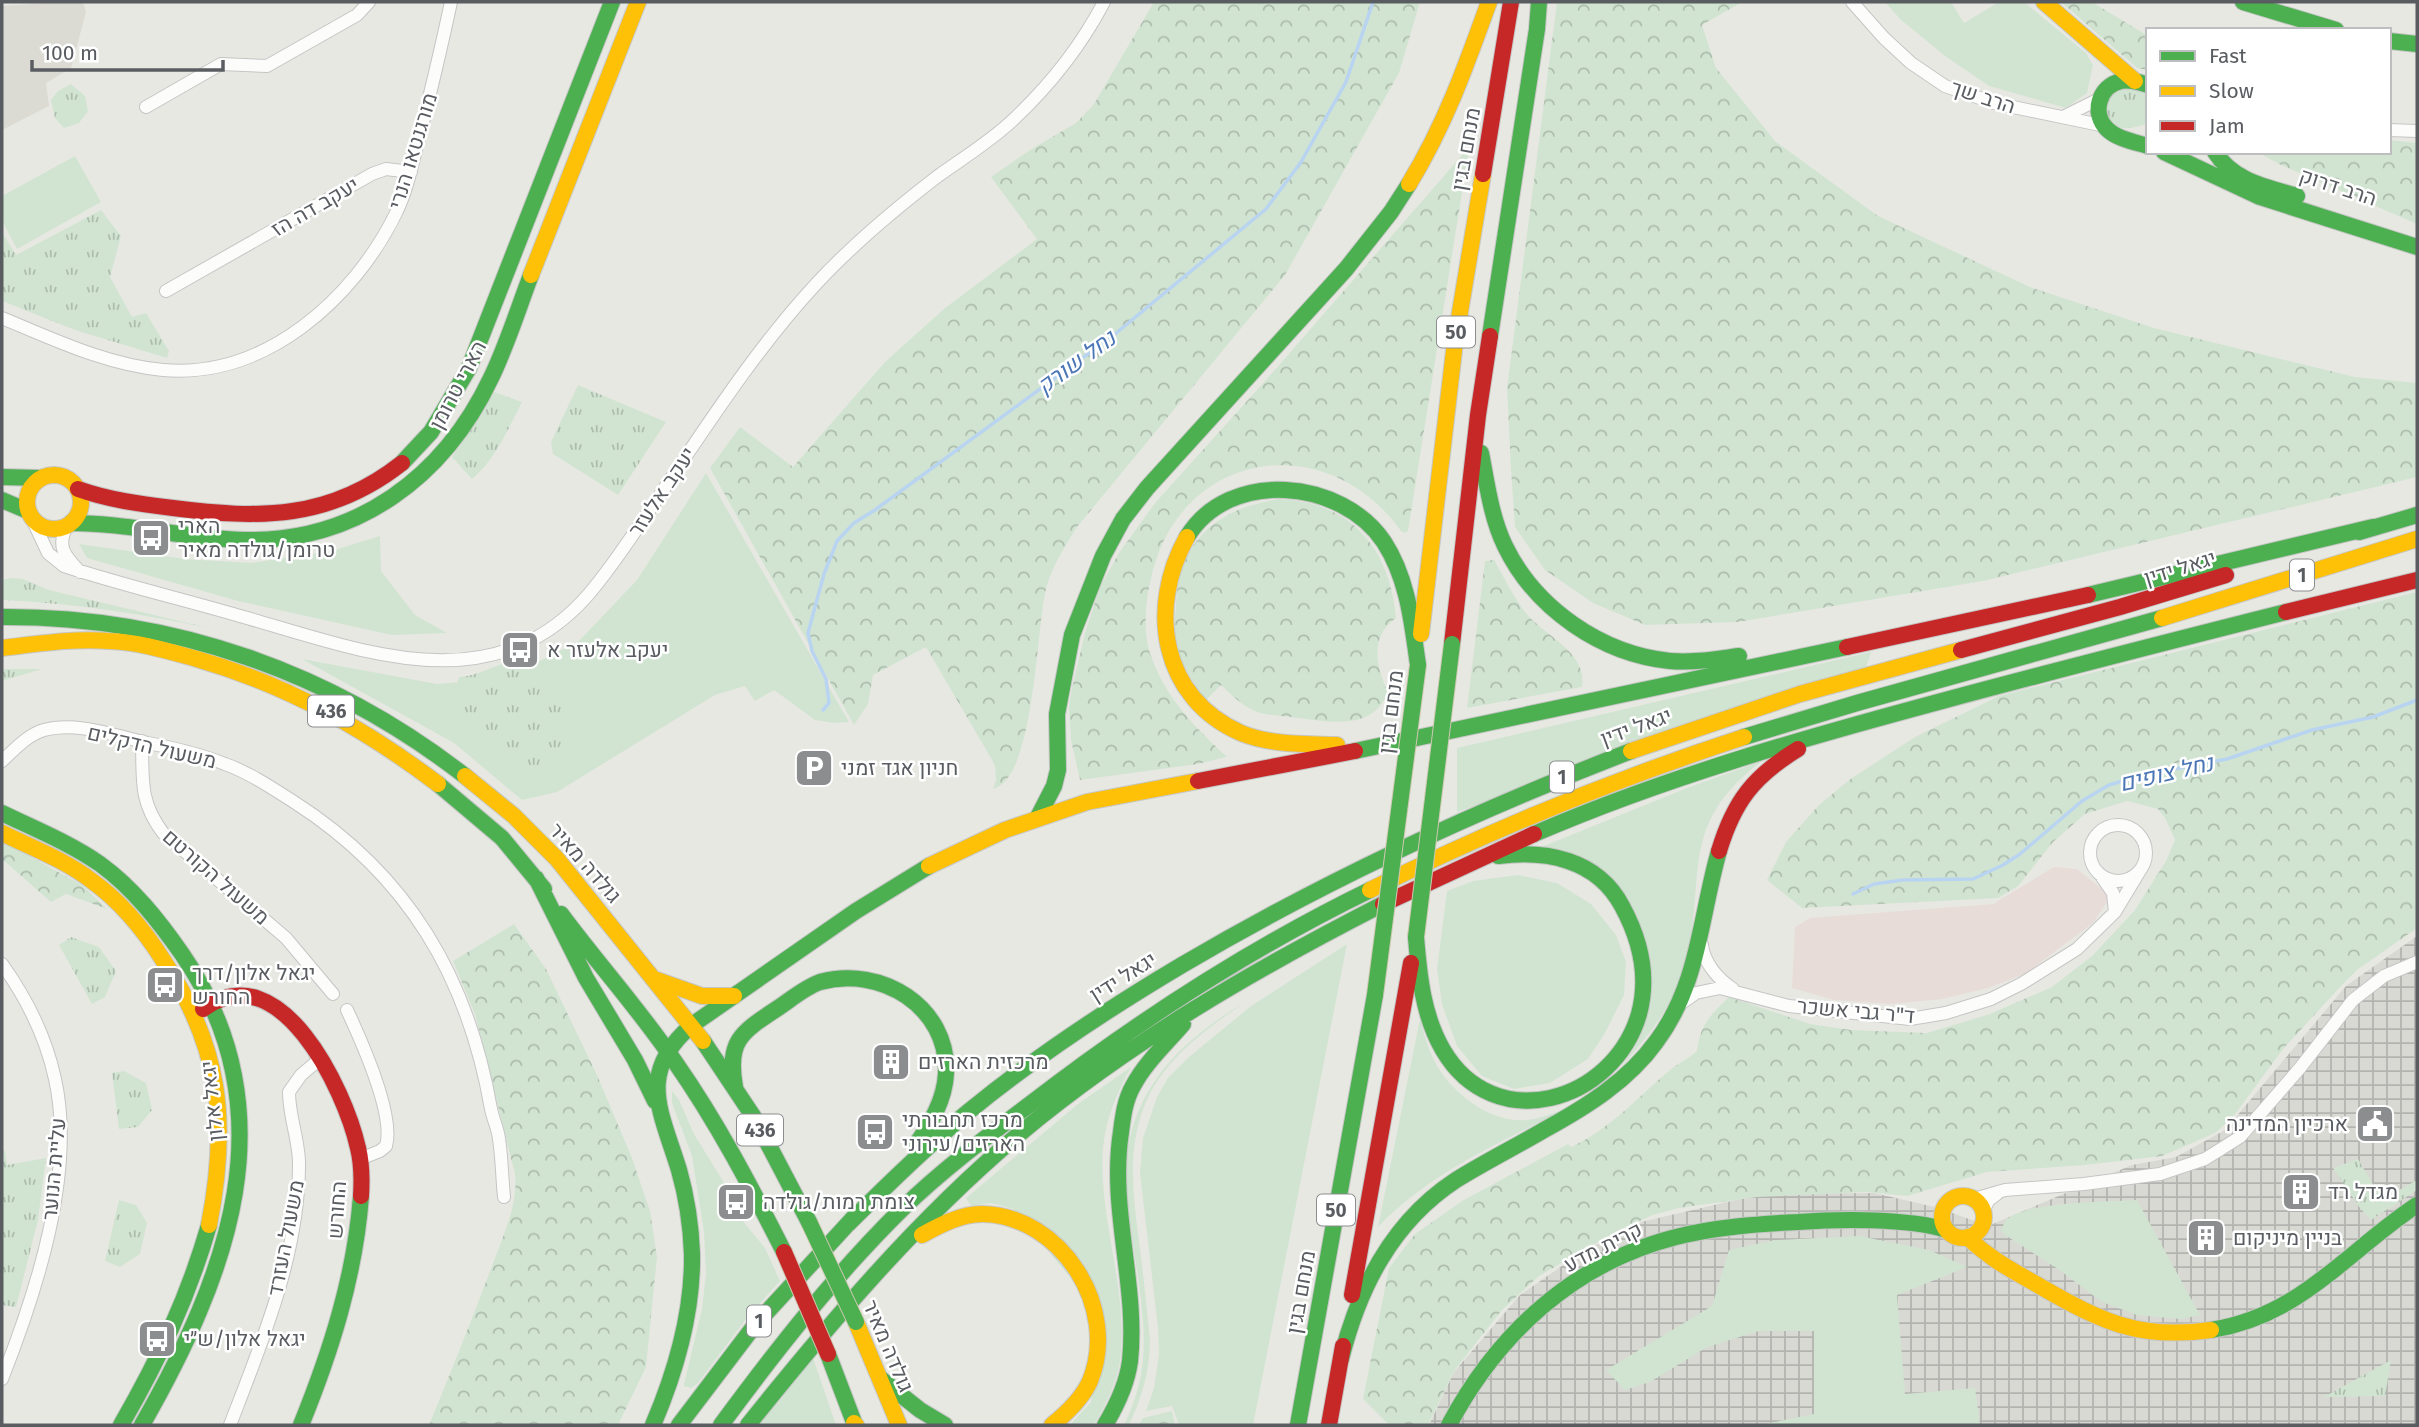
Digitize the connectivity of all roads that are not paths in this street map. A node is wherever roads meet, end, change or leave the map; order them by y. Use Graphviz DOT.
graph roads {
  1 [pos="369,2"];
  2 [pos="451,2"];
  3 [pos="612,2"];
  4 [pos="638,2"];
  5 [pos="1104,2"];
  6 [pos="1489,2"];
  7 [pos="1511,2"];
  8 [pos="1539,2"];
  9 [pos="1852,2"];
  10 [pos="2044,2"];
  11 [pos="2243,2"];
  12 [pos="2329,28"];
  13 [pos="2391,41"];
  14 [pos="2417,44"];
  15 [pos="2097,50"];
  16 [pos="2141,83"];
  17 [pos="2101,96"];
  18 [pos="146,107"];
  19 [pos="2063,117"];
  20 [pos="2105,126"];
  21 [pos="2146,130"];
  22 [pos="2391,130"];
  23 [pos="2417,131"];
  24 [pos="2121,136"];
  25 [pos="2146,145"];
  26 [pos="2169,154"];
  27 [pos="2216,154"];
  28 [pos="411,172"];
  29 [pos="2417,235"];
  30 [pos="2417,247"];
  31 [pos="166,291"];
  32 [pos="2,318"];
  33 [pos="1478,415"];
  34 [pos="2,477"];
  35 [pos="41,478"];
  36 [pos="78,489"];
  37 [pos="2,500"];
  38 [pos="30,515"];
  39 [pos="2417,515"];
  40 [pos="69,525"];
  41 [pos="2373,527"];
  42 [pos="2417,539"];
  43 [pos="2417,566"];
  44 [pos="80,572"];
  45 [pos="2417,580"];
  46 [pos="2311,607"];
  47 [pos="2,617"];
  48 [pos="1908,634"];
  49 [pos="2,648"];
  50 [pos="1418,665"];
  51 [pos="1908,710"];
  52 [pos="142,741"];
  53 [pos="1389,744"];
  54 [pos="3,762"];
  55 [pos="2,813"];
  56 [pos="1038,817"];
  57 [pos="2,833"];
  58 [pos="1471,861"];
  59 [pos="2141,869"];
  60 [pos="2102,876"];
  61 [pos="537,878"];
  62 [pos="2115,912"];
  63 [pos="1701,937"];
  64 [pos="2417,962"];
  65 [pos="2,964"];
  66 [pos="1415,977"];
  67 [pos="654,979"];
  68 [pos="1736,991"];
  69 [pos="333,994"];
  70 [pos="734,996"];
  71 [pos="1202,1004"];
  72 [pos="213,1008"];
  73 [pos="347,1010"];
  74 [pos="1676,1010"];
  75 [pos="196,1015"];
  76 [pos="692,1025"];
  77 [pos="667,1050"];
  78 [pos="321,1058"];
  79 [pos="735,1087"];
  80 [pos="662,1117"];
  81 [pos="360,1159"];
  82 [pos="504,1197"];
  83 [pos="1978,1205"];
  84 [pos="2417,1205"];
  85 [pos="1945,1222"];
  86 [pos="848,1224"];
  87 [pos="1972,1234"];
  88 [pos="902,1248"];
  89 [pos="1341,1359"];
  90 [pos="2,1379"];
  91 [pos="881,1379"];
  92 [pos="855,1424"];
  93 [pos="121,1425"];
  94 [pos="142,1425"];
  95 [pos="230,1425"];
  96 [pos="301,1425"];
  97 [pos="653,1425"];
  98 [pos="679,1425"];
  99 [pos="720,1425"];
  100 [pos="748,1425"];
  101 [pos="898,1425"];
  102 [pos="945,1425"];
  103 [pos="1052,1425"];
  104 [pos="1105,1425"];
  105 [pos="1298,1425"];
  106 [pos="1329,1425"];
  107 [pos="1449,1425"];
  1 -- 18 [label="street"];
  2 -- 28 [label="street, מורגנטאו הנרי"];
  3 -- 36 [label="main road, הארי טרומן"];
  4 -- 40 [label="main road, הארי טרומן"];
  5 -- 44 [label="street, יעקב אלעזר"];
  6 -- 56 [label="main road"];
  7 -- 50 [label="main road, מנחם בגין / 50"];
  8 -- 33 [label="main road, 50"];
  9 -- 19 [label="street, הרב שך"];
  10 -- 15 [label="main road"];
  11 -- 12 [label="main road"];
  13 -- 14 [label="main road"];
  15 -- 16 [label="main road"];
  15 -- 17 [label="main road"];
  16 -- 17 [label="main road"];
  17 -- 19 [label="street"];
  17 -- 20 [label="main road"];
  19 -- 20 [label="street, הרב שך"];
  20 -- 24 [label="main road"];
  21 -- 24 [label="main road"];
  22 -- 23 [label="street"];
  24 -- 25 [label="main road"];
  26 -- 30 [label="main road, הרב דרוק"];
  27 -- 29 [label="main road, הרב דרוק"];
  28 -- 31 [label="street, יעקב דה הז"];
  28 -- 32 [label="street, מורגנטאו הנרי"];
  33 -- 48 [label="main road"];
  33 -- 66 [label="main road, 50, bridge"];
  34 -- 35 [label="main road"];
  35 -- 36 [label="main road"];
  35 -- 38 [label="main road"];
  36 -- 40 [label="main road"];
  37 -- 38 [label="main road"];
  38 -- 40 [label="main road"];
  38 -- 44 [label="street, יעקב אלעזר"];
  39 -- 41 [label="main road, יגאל ידין / 1"];
  40 -- 44 [label="street"];
  41 -- 48 [label="main road"];
  41 -- 86 [label="main road, יגאל ידין / 1"];
  42 -- 99 [label="main road, יגאל ידין / 1"];
  43 -- 46 [label="main road"];
  45 -- 46 [label="main road"];
  46 -- 51 [label="main road"];
  47 -- 67 [label="main road, גולדה מאיר / 436"];
  48 -- 53 [label="main road"];
  49 -- 61 [label="main road, 436"];
  50 -- 53 [label="main road"];
  50 -- 105 [label="main road, מנחם בגין / 50, bridge"];
  51 -- 58 [label="main road"];
  51 -- 63 [label="main road"];
  52 -- 54 [label="street, משעול הדקלים"];
  52 -- 69 [label="street, משעול הקורטם"];
  52 -- 82 [label="street, משעול הדקלים"];
  53 -- 56 [label="main road"];
  55 -- 72 [label="main road, יגאל אלון"];
  56 -- 70 [label="main road"];
  57 -- 75 [label="main road, יגאל אלון"];
  58 -- 66 [label="main road"];
  58 -- 71 [label="main road"];
  59 -- 60 [label="street"];
  59 -- 60 [label="street"];
  59 -- 62 [label="street, ד\"ר גבי אשכר"];
  60 -- 62 [label="street"];
  61 -- 77 [label="main road, 436"];
  61 -- 80 [label="main road"];
  62 -- 68 [label="street, ד\"ר גבי אשכר"];
  63 -- 68 [label="street, ד\"ר גבי אשכר"];
  63 -- 74 [label="main road"];
  64 -- 83 [label="street"];
  65 -- 90 [label="street, עליית הנוער"];
  66 -- 89 [label="main road, 50"];
  67 -- 70 [label="main road"];
  67 -- 76 [label="main road, גולדה מאיר / 436"];
  68 -- 74 [label="street, ד\"ר גבי אשכר"];
  70 -- 76 [label="main road"];
  71 -- 88 [label="main road"];
  71 -- 104 [label="main road"];
  72 -- 75 [label="main road, החורש"];
  72 -- 78 [label="main road, החורש"];
  72 -- 94 [label="main road, יגאל אלון"];
  73 -- 81 [label="street"];
  74 -- 89 [label="main road"];
  75 -- 93 [label="main road, יגאל אלון"];
  76 -- 77 [label="main road"];
  76 -- 79 [label="main road, גולדה מאיר / 436"];
  77 -- 80 [label="main road"];
  77 -- 92 [label="main road, 436, bridge"];
  78 -- 81 [label="main road, החורש"];
  78 -- 95 [label="street, משעול העזרד"];
  79 -- 86 [label="main road"];
  79 -- 91 [label="main road, גולדה מאיר / 436, bridge"];
  80 -- 97 [label="main road"];
  81 -- 96 [label="main road, החורש"];
  83 -- 85 [label="main road"];
  83 -- 87 [label="main road"];
  84 -- 87 [label="main road"];
  85 -- 87 [label="main road"];
  85 -- 107 [label="main road, קרית מדע"];
  86 -- 98 [label="main road, 1"];
  88 -- 100 [label="main road"];
  88 -- 103 [label="main road"];
  89 -- 106 [label="main road, 50"];
  91 -- 101 [label="main road, גולדה מאיר / 436"];
  91 -- 102 [label="main road"];
}
